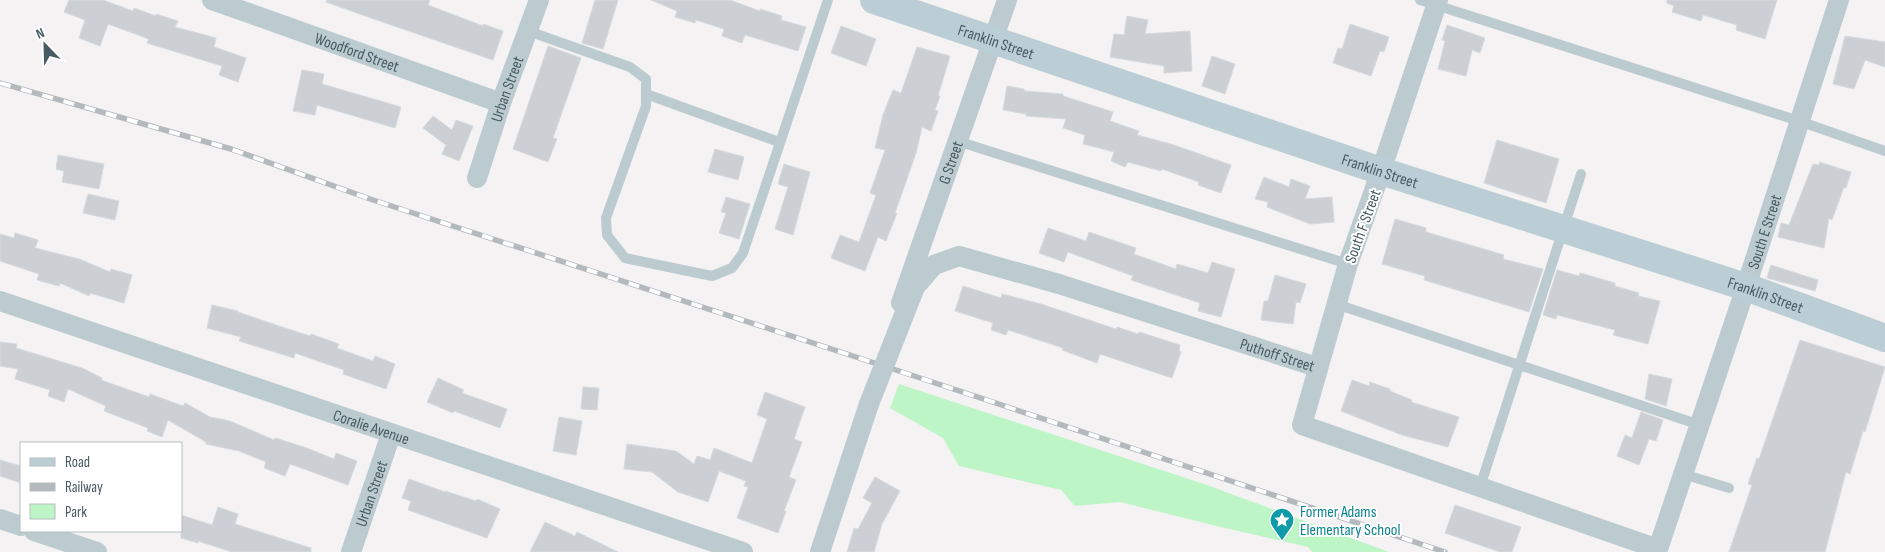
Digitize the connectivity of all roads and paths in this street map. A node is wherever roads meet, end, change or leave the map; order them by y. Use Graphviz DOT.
graph roads {
  1 [pos="212,0"];
  2 [pos="538,0"];
  3 [pos="828,0"];
  4 [pos="874,0"];
  5 [pos="1007,0"];
  6 [pos="1839,0"];
  7 [pos="1432,2"];
  8 [pos="528,31"];
  9 [pos="993,41"];
  10 [pos="646,94"];
  11 [pos="501,103"];
  12 [pos="1799,121"];
  13 [pos="957,141"];
  14 [pos="779,142"];
  15 [pos="1885,151"];
  16 [pos="1381,171"];
  17 [pos="1581,174"];
  18 [pos="477,178"];
  19 [pos="1563,229"];
  20 [pos="1348,264"];
  21 [pos="1746,288"];
  22 [pos="0,301"];
  23 [pos="1336,304"];
  24 [pos="893,326"];
  25 [pos="1885,338"];
  26 [pos="1520,365"];
  27 [pos="1318,367"];
  28 [pos="1700,425"];
  29 [pos="391,434"];
  30 [pos="1683,474"];
  31 [pos="1480,487"];
  32 [pos="1729,488"];
  33 [pos="0,519"];
  34 [pos="20,526"];
  35 [pos="37,532"];
  36 [pos="1658,549"];
  37 [pos="96,552"];
  38 [pos="351,552"];
  39 [pos="743,552"];
  40 [pos="820,552"];
  1 -- 11 [label="street, Woodford Street"];
  2 -- 8 [label="street, Urban Street"];
  3 -- 14 [label="lane"];
  4 -- 9 [label="street, Franklin Street"];
  5 -- 9 [label="street, G Street"];
  6 -- 12 [label="street, South E Street"];
  7 -- 12 [label="lane"];
  7 -- 16 [label="street, South F Street"];
  8 -- 10 [label="lane"];
  8 -- 11 [label="street, Urban Street"];
  9 -- 13 [label="street, G Street"];
  9 -- 16 [label="street, Franklin Street"];
  10 -- 14 [label="lane"];
  10 -- 14 [label="lane"];
  11 -- 18 [label="street, Urban Street"];
  12 -- 15 [label="lane"];
  12 -- 21 [label="street, South E Street"];
  13 -- 20 [label="lane"];
  13 -- 24 [label="street, G Street"];
  16 -- 19 [label="street, Franklin Street"];
  16 -- 20 [label="street, South F Street"];
  17 -- 19 [label="lane"];
  19 -- 21 [label="street, Franklin Street"];
  19 -- 26 [label="lane"];
  20 -- 23 [label="street, South F Street"];
  21 -- 25 [label="street, Franklin Street"];
  21 -- 28 [label="street, South E Street"];
  22 -- 29 [label="street, Coralie Avenue"];
  23 -- 26 [label="lane"];
  23 -- 27 [label="street, South F Street"];
  26 -- 28 [label="lane"];
  26 -- 31 [label="lane"];
  27 -- 31 [label="street, Puthoff Street"];
  27 -- 40 [label="street, Puthoff Street, bridge"];
  28 -- 30 [label="street, South E Street"];
  29 -- 38 [label="street, Urban Street"];
  29 -- 39 [label="street, Coralie Avenue"];
  30 -- 32 [label="lane"];
  30 -- 36 [label="street, South E Street"];
  31 -- 36 [label="street, Puthoff Street"];
  33 -- 34 [label="street"];
  35 -- 37 [label="street"];
}
